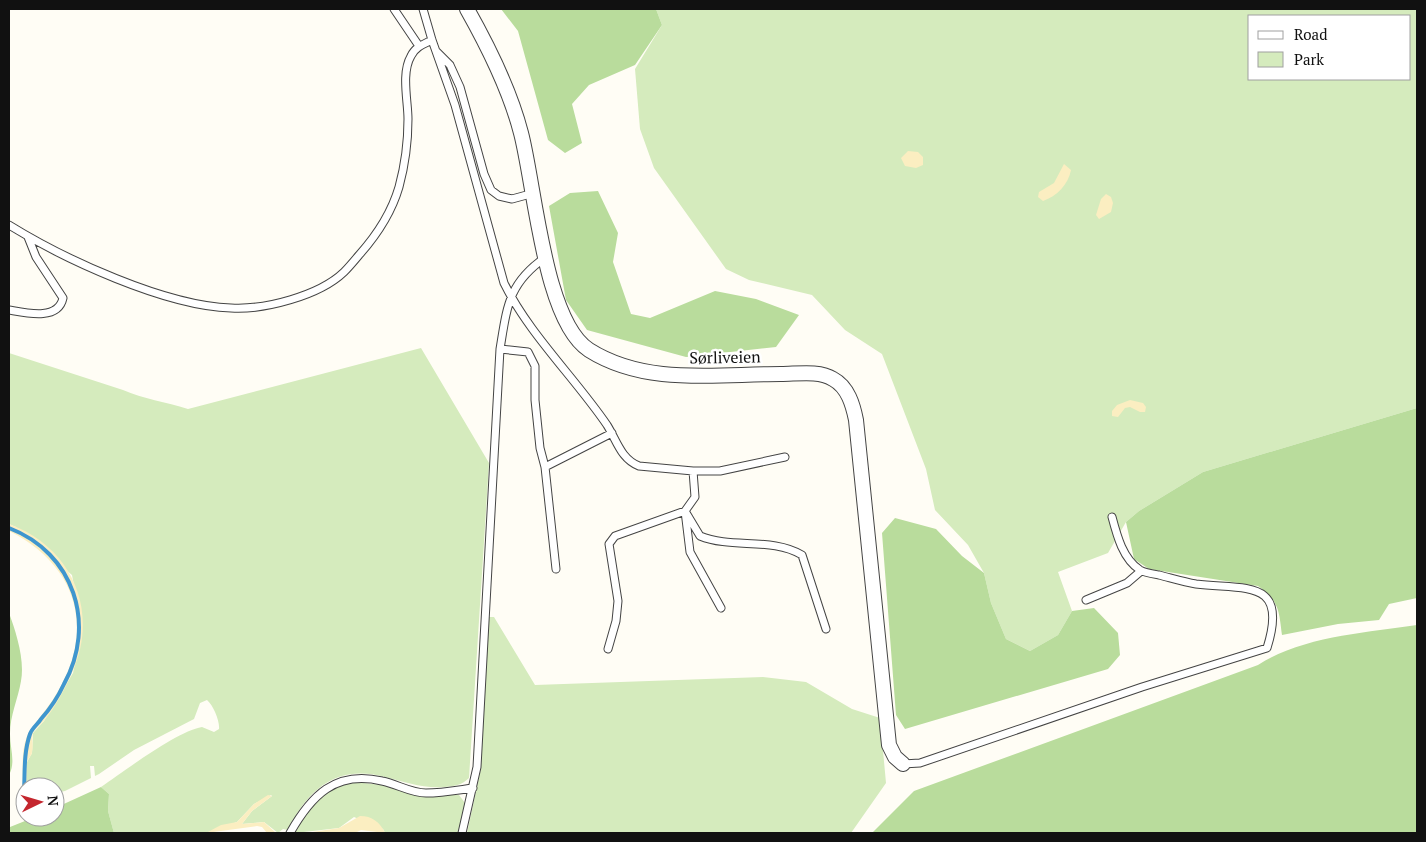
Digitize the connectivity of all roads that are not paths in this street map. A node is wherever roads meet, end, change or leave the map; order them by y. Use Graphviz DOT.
graph roads {
  1 [pos="394,9"];
  2 [pos="423,9"];
  3 [pos="467,9"];
  4 [pos="432,40"];
  5 [pos="419,46"];
  6 [pos="435,50"];
  7 [pos="534,193"];
  8 [pos="9,225"];
  9 [pos="28,237"];
  10 [pos="546,257"];
  11 [pos="510,295"];
  12 [pos="9,310"];
  13 [pos="500,349"];
  14 [pos="612,433"];
  15 [pos="785,457"];
  16 [pos="545,468"];
  17 [pos="693,471"];
  18 [pos="685,511"];
  19 [pos="1112,517"];
  20 [pos="556,569"];
  21 [pos="1141,571"];
  22 [pos="1086,600"];
  23 [pos="721,608"];
  24 [pos="826,628"];
  25 [pos="608,649"];
  26 [pos="903,764"];
  27 [pos="473,788"];
  28 [pos="290,833"];
  29 [pos="462,833"];
  1 -- 5 [label="lane"];
  2 -- 4 [label="lane"];
  3 -- 7 [label="street, Sørliveien"];
  4 -- 5 [label="lane"];
  4 -- 6 [label="lane"];
  5 -- 9 [label="lane"];
  6 -- 7 [label="lane"];
  6 -- 11 [label="lane"];
  7 -- 10 [label="street, Sørliveien"];
  8 -- 9 [label="lane"];
  9 -- 12 [label="lane"];
  10 -- 11 [label="lane"];
  10 -- 26 [label="street, Sørliveien"];
  11 -- 13 [label="lane"];
  11 -- 14 [label="lane"];
  13 -- 16 [label="lane"];
  13 -- 27 [label="lane"];
  14 -- 16 [label="lane"];
  14 -- 17 [label="lane"];
  15 -- 17 [label="lane"];
  16 -- 20 [label="lane"];
  17 -- 18 [label="lane"];
  18 -- 23 [label="lane"];
  18 -- 24 [label="lane"];
  18 -- 25 [label="lane"];
  19 -- 21 [label="lane"];
  21 -- 22 [label="lane"];
  21 -- 26 [label="lane"];
  27 -- 28 [label="lane"];
  27 -- 29 [label="lane"];
}
